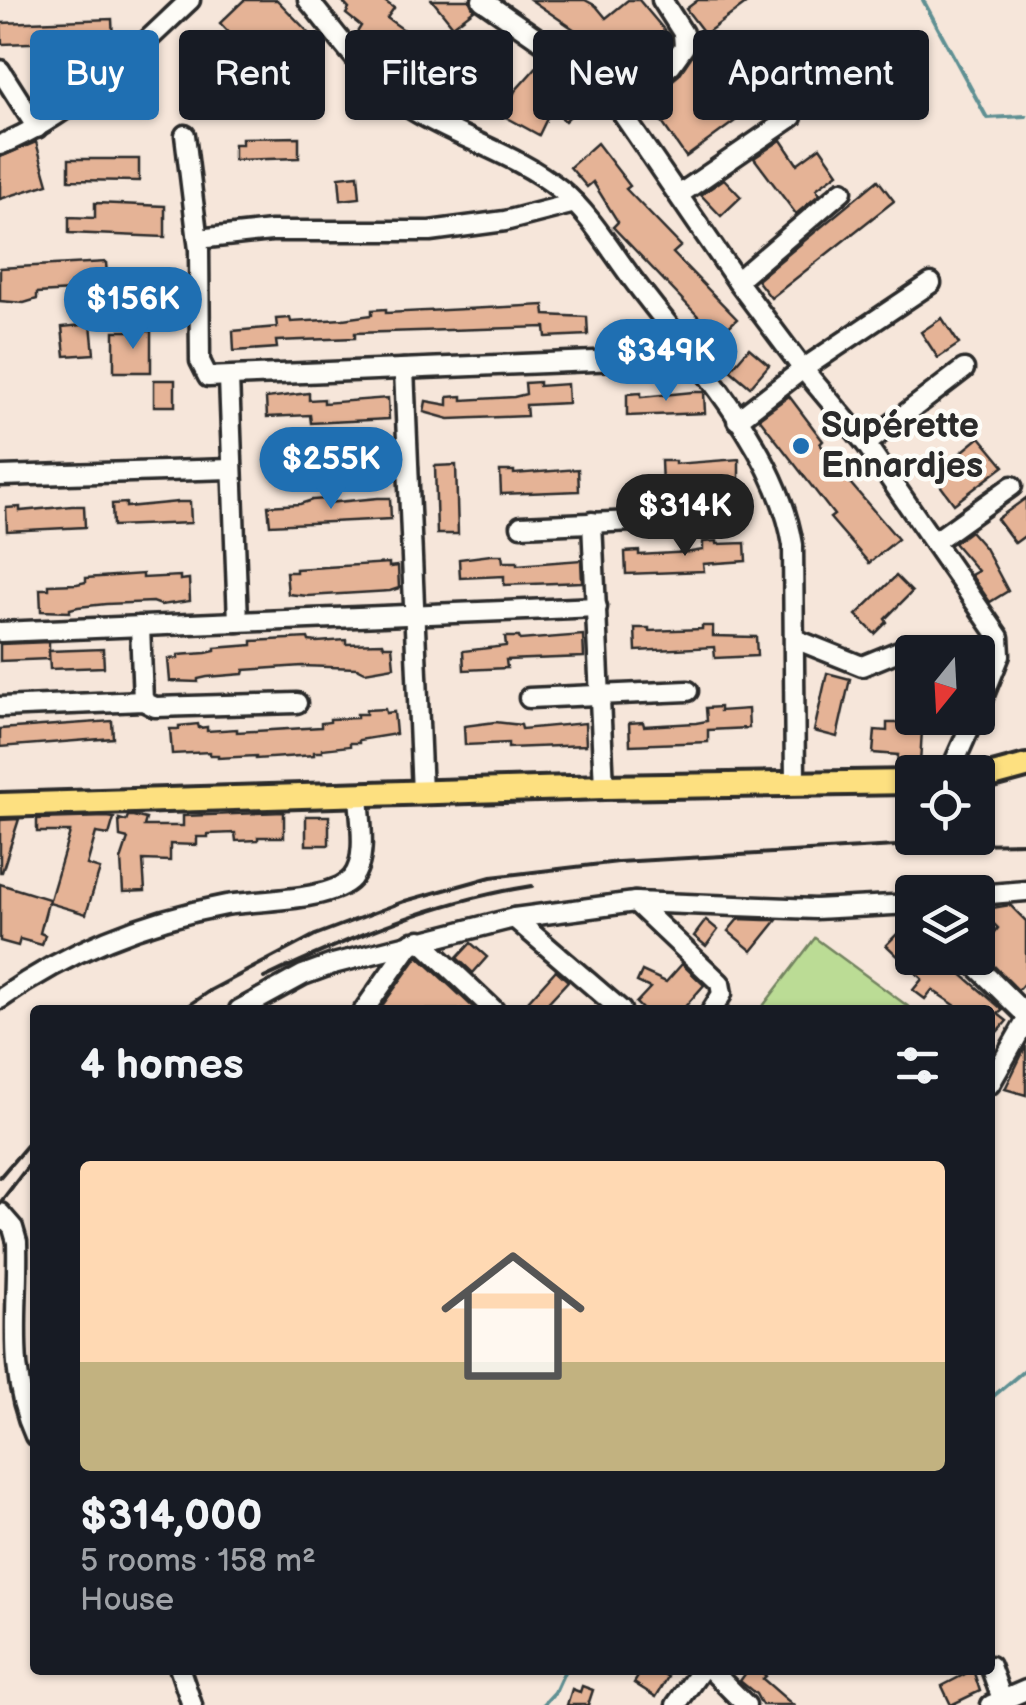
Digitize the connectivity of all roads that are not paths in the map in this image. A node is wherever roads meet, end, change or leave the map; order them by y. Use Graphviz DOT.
graph roads {
  1 [pos="190,0"];
  2 [pos="308,0"];
  3 [pos="482,0"];
  4 [pos="662,0"];
  5 [pos="533,35"];
  6 [pos="673,60"];
  7 [pos="0,70"];
  8 [pos="627,120"];
  9 [pos="788,120"];
  10 [pos="37,128"];
  11 [pos="185,134"];
  12 [pos="0,146"];
  13 [pos="842,190"];
  14 [pos="680,194"];
  15 [pos="574,203"];
  16 [pos="198,239"];
  17 [pos="737,280"];
  18 [pos="932,283"];
  19 [pos="691,357"];
  20 [pos="404,369"];
  21 [pos="803,369"];
  22 [pos="964,369"];
  23 [pos="229,378"];
  24 [pos="736,420"];
  25 [pos="866,444"];
  26 [pos="408,468"];
  27 [pos="231,469"];
  28 [pos="325,470"];
  29 [pos="0,476"];
  30 [pos="1012,486"];
  31 [pos="680,519"];
  32 [pos="592,522"];
  33 [pos="521,526"];
  34 [pos="934,542"];
  35 [pos="597,607"];
  36 [pos="415,614"];
  37 [pos="238,622"];
  38 [pos="140,626"];
  39 [pos="0,632"];
  40 [pos="794,638"];
  41 [pos="895,652"];
  42 [pos="995,668"];
  43 [pos="688,691"];
  44 [pos="601,693"];
  45 [pos="530,698"];
  46 [pos="143,701"];
  47 [pos="297,703"];
  48 [pos="0,707"];
  49 [pos="1026,766"];
  50 [pos="995,774"];
  51 [pos="895,782"];
  52 [pos="795,783"];
  53 [pos="604,787"];
  54 [pos="422,792"];
  55 [pos="360,795"];
  56 [pos="0,806"];
  57 [pos="1026,890"];
  58 [pos="995,893"];
  59 [pos="635,902"];
  60 [pos="895,905"];
  61 [pos="514,918"];
  62 [pos="416,941"];
  63 [pos="984,975"];
  64 [pos="0,999"];
  65 [pos="248,1005"];
  66 [pos="368,1005"];
  67 [pos="488,1005"];
  68 [pos="614,1005"];
  69 [pos="715,1005"];
  70 [pos="1026,1018"];
  71 [pos="995,1075"];
  72 [pos="0,1213"];
  73 [pos="30,1425"];
  74 [pos="182,1675"];
  75 [pos="698,1675"];
  76 [pos="716,1675"];
  77 [pos="992,1675"];
  78 [pos="1026,1690"];
  79 [pos="996,1702"];
  80 [pos="192,1705"];
  81 [pos="676,1705"];
  82 [pos="746,1705"];
  1 -- 10 [label="street"];
  2 -- 15 [label="street"];
  3 -- 5 [label="street"];
  4 -- 6 [label="street"];
  7 -- 10 [label="street"];
  8 -- 14 [label="street"];
  9 -- 14 [label="street"];
  10 -- 12 [label="street"];
  11 -- 16 [label="street"];
  13 -- 17 [label="street"];
  14 -- 17 [label="street"];
  15 -- 16 [label="street"];
  15 -- 19 [label="street"];
  16 -- 23 [label="street"];
  17 -- 21 [label="street"];
  18 -- 21 [label="street"];
  19 -- 20 [label="street"];
  19 -- 24 [label="street"];
  20 -- 23 [label="street"];
  20 -- 26 [label="street"];
  21 -- 24 [label="street"];
  21 -- 25 [label="street"];
  22 -- 25 [label="street"];
  23 -- 27 [label="street"];
  24 -- 40 [label="street"];
  25 -- 34 [label="street"];
  26 -- 28 [label="street"];
  26 -- 36 [label="street"];
  27 -- 29 [label="street"];
  27 -- 37 [label="street"];
  30 -- 34 [label="street"];
  31 -- 32 [label="street"];
  32 -- 33 [label="street"];
  32 -- 35 [label="street"];
  34 -- 42 [label="street"];
  35 -- 36 [label="street"];
  35 -- 44 [label="street"];
  36 -- 37 [label="street"];
  36 -- 54 [label="street"];
  37 -- 38 [label="street"];
  38 -- 39 [label="street"];
  38 -- 46 [label="street"];
  40 -- 41 [label="street"];
  40 -- 52 [label="street"];
  43 -- 44 [label="street"];
  44 -- 45 [label="street"];
  44 -- 53 [label="street"];
  46 -- 47 [label="street"];
  46 -- 48 [label="street"];
  49 -- 50 [label="main road"];
  51 -- 52 [label="main road"];
  52 -- 53 [label="main road"];
  53 -- 54 [label="main road"];
  54 -- 55 [label="main road"];
  55 -- 56 [label="main road"];
  55 -- 64 [label="street"];
  57 -- 58 [label="street"];
  59 -- 60 [label="street"];
  59 -- 61 [label="street"];
  59 -- 69 [label="street"];
  61 -- 62 [label="street"];
  61 -- 68 [label="street"];
  62 -- 65 [label="street"];
  62 -- 66 [label="street"];
  62 -- 67 [label="street"];
  63 -- 70 [label="street"];
  70 -- 71 [label="street"];
  72 -- 73 [label="street"];
  74 -- 80 [label="street"];
  75 -- 81 [label="street"];
  76 -- 82 [label="street"];
  77 -- 79 [label="street"];
  78 -- 79 [label="street"];
}
